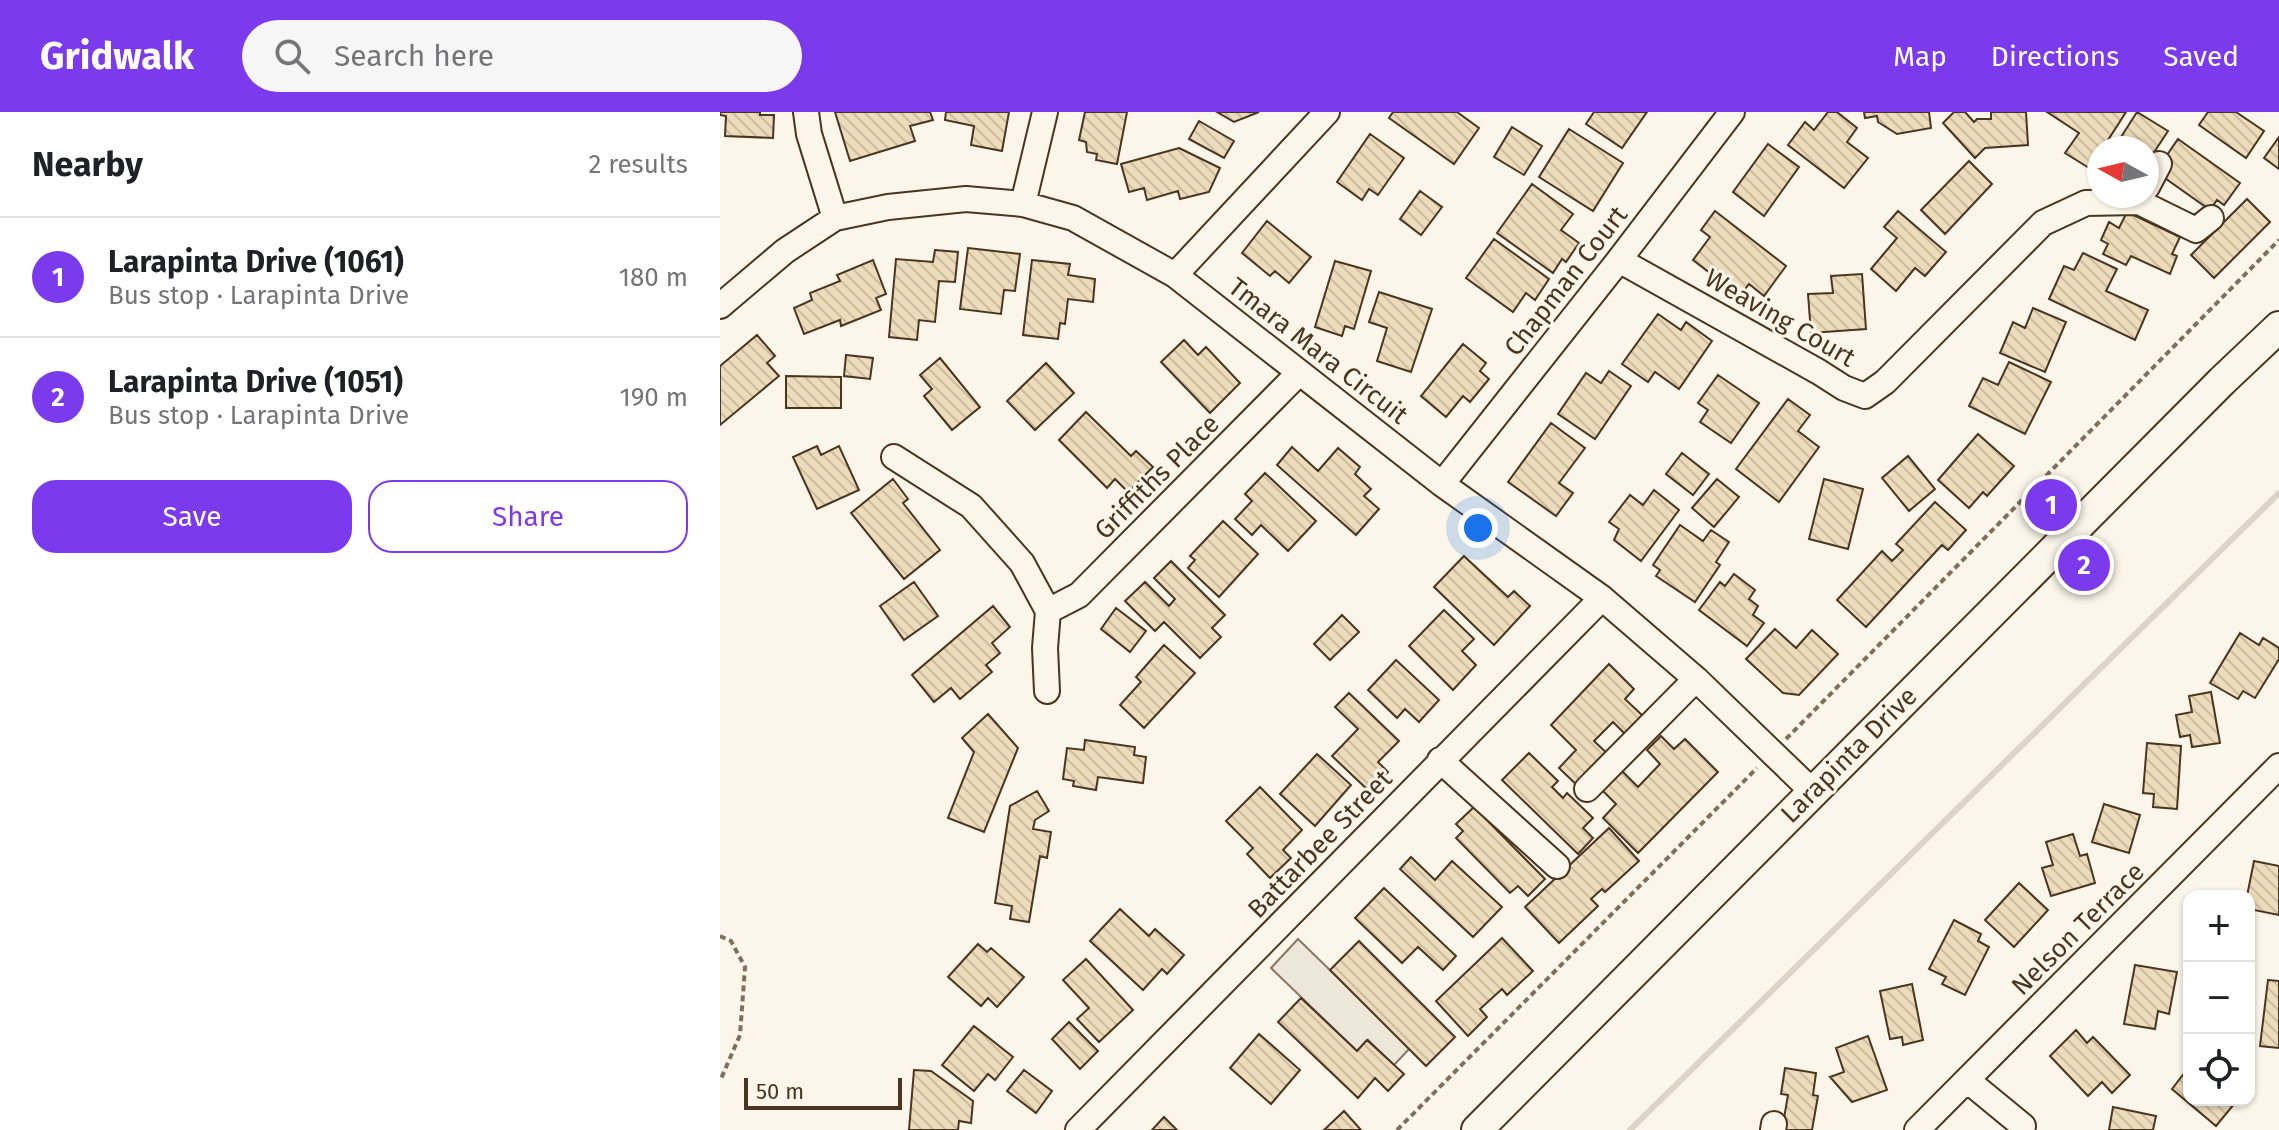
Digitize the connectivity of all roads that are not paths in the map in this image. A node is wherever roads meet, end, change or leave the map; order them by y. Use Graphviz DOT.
graph roads {
  1 [pos="806,112"];
  2 [pos="1045,112"];
  3 [pos="1327,112"];
  4 [pos="1732,112"];
  5 [pos="2087,203"];
  6 [pos="1023,204"];
  7 [pos="2159,206"];
  8 [pos="835,218"];
  9 [pos="2211,218"];
  10 [pos="1619,260"];
  11 [pos="1175,275"];
  12 [pos="720,306"];
  13 [pos="2279,311"];
  14 [pos="2279,327"];
  15 [pos="1299,373"];
  16 [pos="2222,381"];
  17 [pos="894,457"];
  18 [pos="1442,484"];
  19 [pos="1602,598"];
  20 [pos="1048,611"];
  21 [pos="1696,679"];
  22 [pos="1047,691"];
  23 [pos="1440,760"];
  24 [pos="2279,766"];
  25 [pos="1587,789"];
  26 [pos="1813,792"];
  27 [pos="1557,866"];
  28 [pos="1967,1080"];
  29 [pos="2023,1126"];
  30 [pos="1078,1130"];
  31 [pos="1477,1130"];
  32 [pos="1917,1130"];
  1 -- 8 [label="street"];
  2 -- 6 [label="street"];
  3 -- 11 [label="street"];
  4 -- 10 [label="street, Chapman Court"];
  5 -- 10 [label="street, Weaving Court"];
  6 -- 8 [label="street, Tmara Mara Circuit"];
  6 -- 11 [label="street, Tmara Mara Circuit"];
  7 -- 9 [label="street"];
  8 -- 12 [label="street, Tmara Mara Circuit"];
  10 -- 18 [label="street, Chapman Court"];
  11 -- 15 [label="street, Tmara Mara Circuit"];
  13 -- 16 [label="main road, Larapinta Drive"];
  14 -- 16 [label="main road, Larapinta Drive"];
  15 -- 18 [label="street, Tmara Mara Circuit"];
  15 -- 20 [label="street, Griffiths Place"];
  16 -- 26 [label="main road, Larapinta Drive"];
  17 -- 20 [label="street"];
  18 -- 19 [label="street, Tmara Mara Circuit"];
  19 -- 21 [label="street, Tmara Mara Circuit"];
  19 -- 23 [label="street, Battarbee Street"];
  20 -- 22 [label="street"];
  21 -- 25 [label="street"];
  21 -- 26 [label="street, Tmara Mara Circuit"];
  23 -- 27 [label="street"];
  23 -- 30 [label="street, Battarbee Street"];
  24 -- 28 [label="street, Nelson Terrace"];
  26 -- 31 [label="main road, Larapinta Drive"];
  28 -- 29 [label="street"];
  28 -- 32 [label="street, Nelson Terrace"];
}
